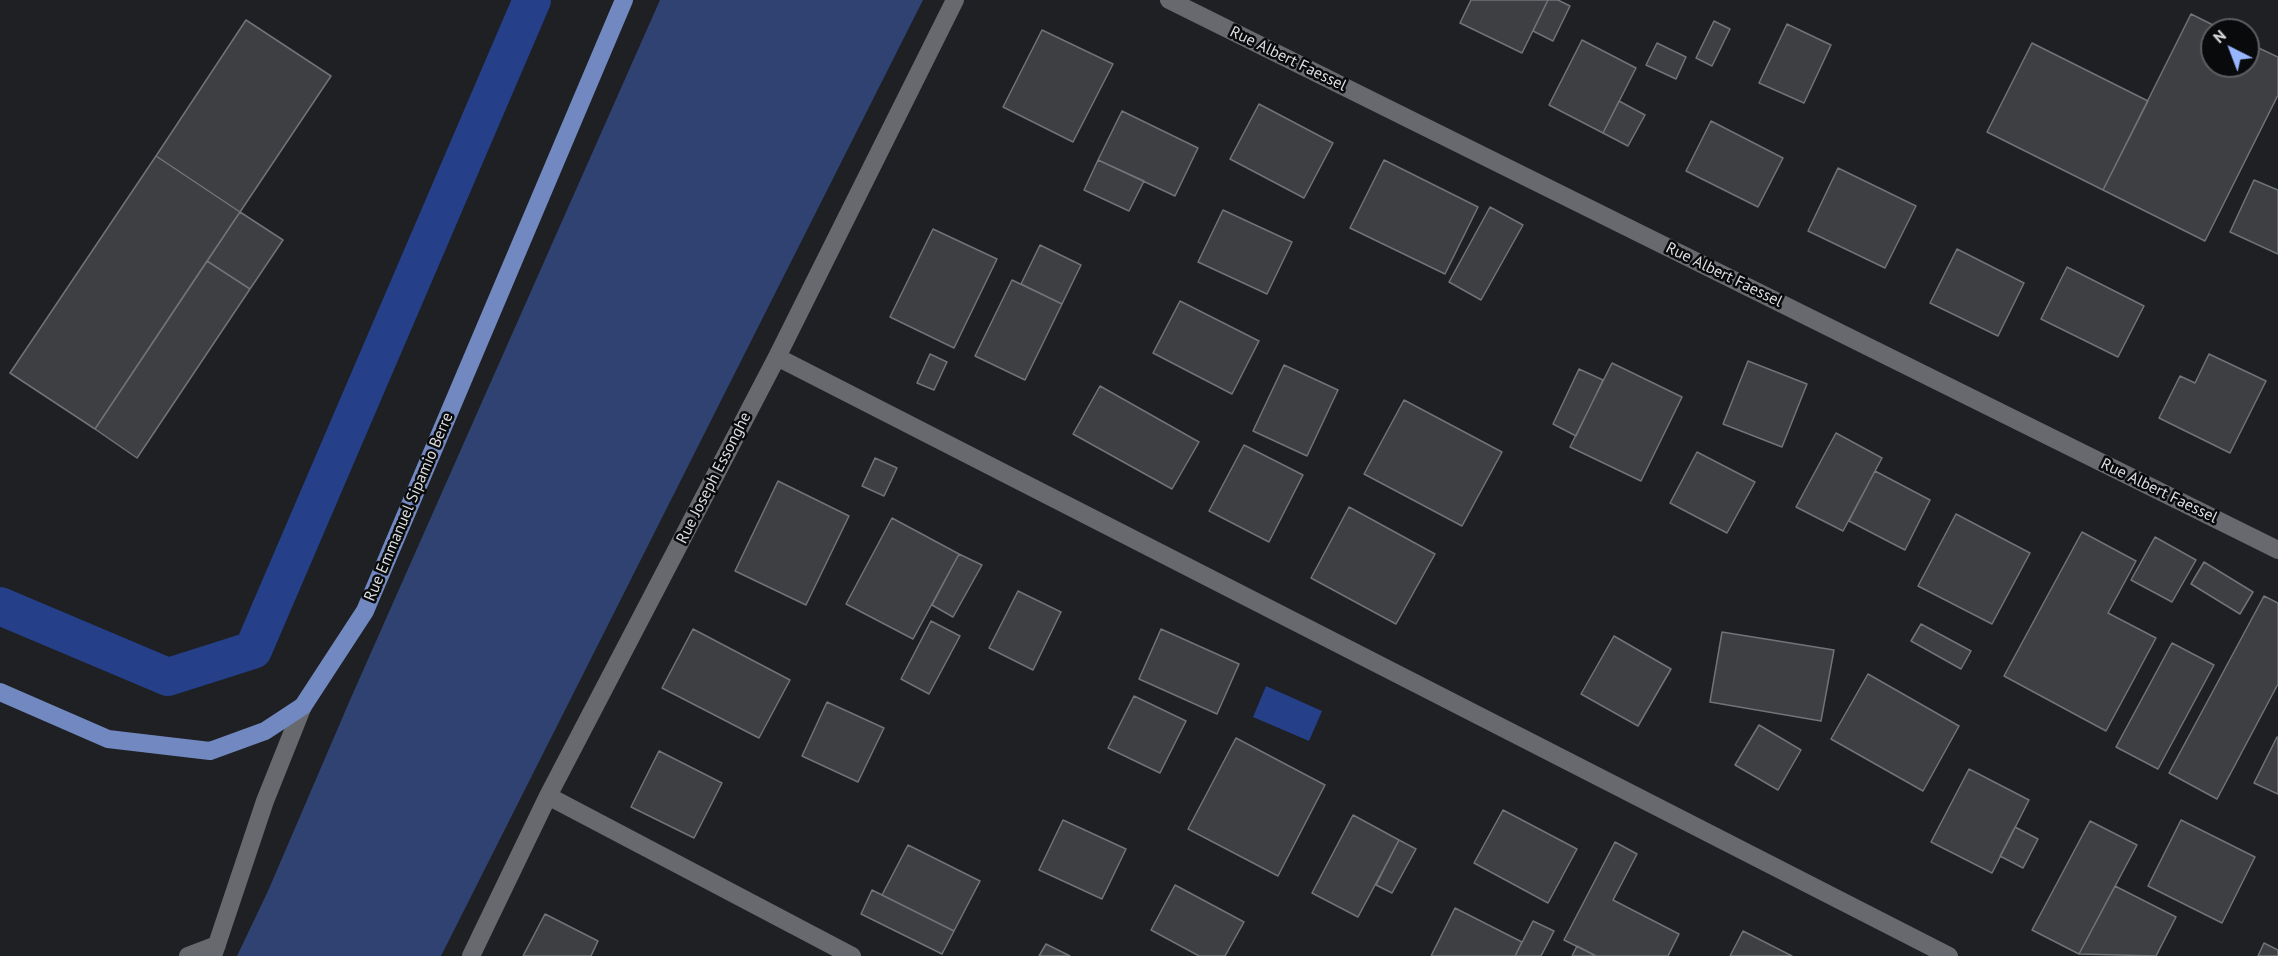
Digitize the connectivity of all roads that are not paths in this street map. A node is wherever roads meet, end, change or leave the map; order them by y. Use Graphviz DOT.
graph roads {
  1 [pos="624,0"];
  2 [pos="955,0"];
  3 [pos="1169,0"];
  4 [pos="777,357"];
  5 [pos="2278,550"];
  6 [pos="0,692"];
  7 [pos="303,706"];
  8 [pos="548,796"];
  9 [pos="215,951"];
  10 [pos="188,956"];
  11 [pos="471,956"];
  12 [pos="852,956"];
  13 [pos="1949,956"];
  1 -- 7 [label="main road, Rue Emmanuel Sipamio Berre"];
  2 -- 4 [label="street, Rue Joseph Essonghe"];
  3 -- 5 [label="street, Rue Albert Faessel"];
  4 -- 8 [label="street, Rue Joseph Essonghe"];
  4 -- 13 [label="street"];
  6 -- 7 [label="main road, Rue Emmanuel Sipamio Berre"];
  7 -- 9 [label="street"];
  8 -- 11 [label="street, Rue Joseph Essonghe"];
  8 -- 12 [label="street"];
  9 -- 10 [label="street"];
}
